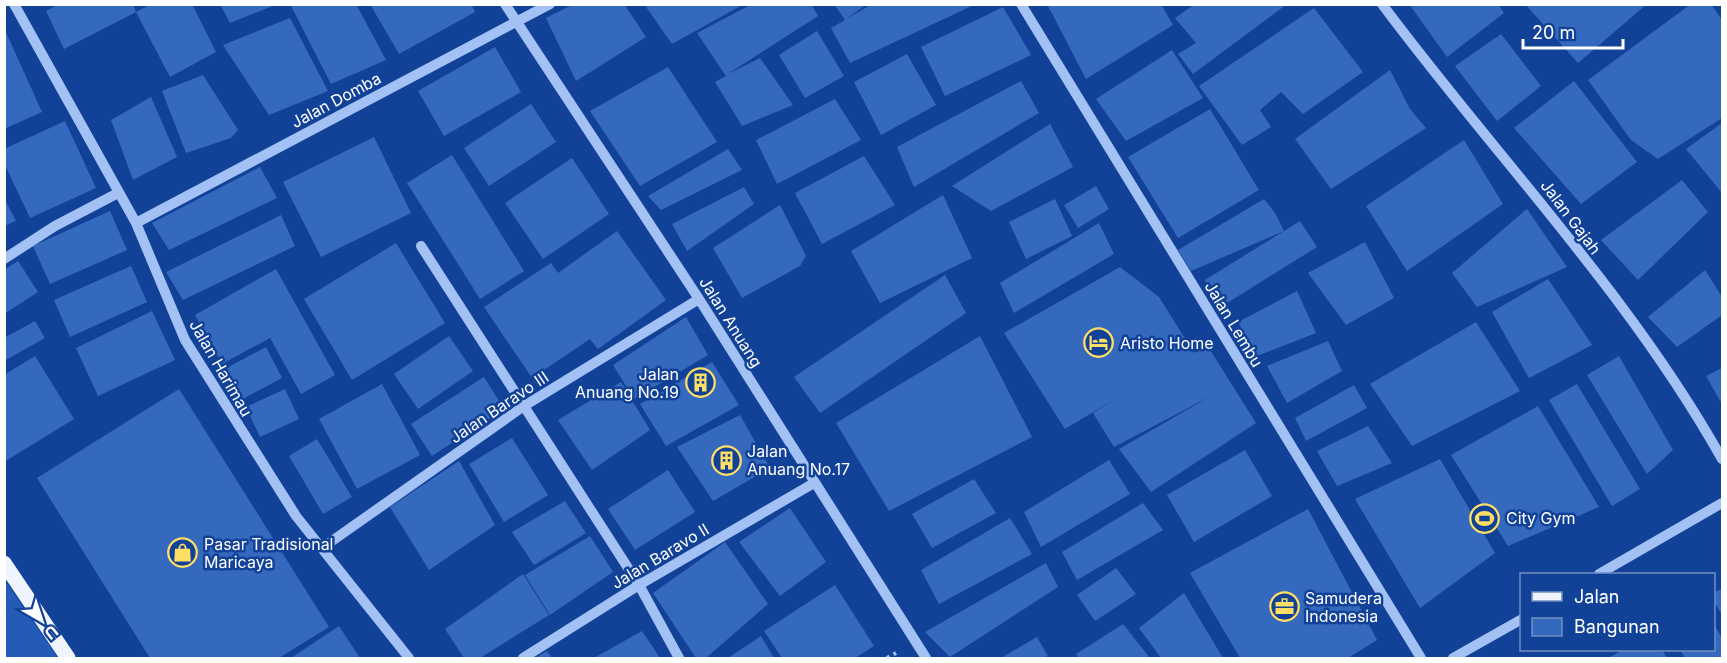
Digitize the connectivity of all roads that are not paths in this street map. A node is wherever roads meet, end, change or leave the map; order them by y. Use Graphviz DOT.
graph roads {
  1 [pos="14,4"];
  2 [pos="505,4"];
  3 [pos="550,4"];
  4 [pos="1021,4"];
  5 [pos="1382,4"];
  6 [pos="515,22"];
  7 [pos="118,193"];
  8 [pos="136,223"];
  9 [pos="421,246"];
  10 [pos="4,259"];
  11 [pos="699,298"];
  12 [pos="524,406"];
  13 [pos="1722,459"];
  14 [pos="814,483"];
  15 [pos="1722,503"];
  16 [pos="322,548"];
  17 [pos="4,563"];
  18 [pos="1601,573"];
  19 [pos="639,585"];
  20 [pos="1520,620"];
  21 [pos="68,658"];
  22 [pos="409,658"];
  23 [pos="524,658"];
  24 [pos="680,658"];
  25 [pos="926,658"];
  26 [pos="1421,658"];
  27 [pos="1453,658"];
  1 -- 7 [label="street, Jalan Harimau"];
  2 -- 6 [label="street, Jalan Anuang"];
  3 -- 6 [label="street, Jalan Domba"];
  4 -- 26 [label="street, Jalan Lembu"];
  5 -- 13 [label="street, Jalan Gajah"];
  6 -- 8 [label="street, Jalan Domba"];
  6 -- 11 [label="street, Jalan Anuang"];
  7 -- 8 [label="street, Jalan Harimau"];
  7 -- 10 [label="street"];
  8 -- 16 [label="street, Jalan Harimau"];
  9 -- 12 [label="street"];
  11 -- 12 [label="street, Jalan Baravo III"];
  11 -- 14 [label="street, Jalan Anuang"];
  12 -- 16 [label="street, Jalan Baravo III"];
  12 -- 19 [label="street"];
  14 -- 19 [label="street, Jalan Baravo II"];
  14 -- 25 [label="street, Jalan Anuang"];
  15 -- 18 [label="street"];
  16 -- 22 [label="street, Jalan Harimau"];
  17 -- 21 [label="main road"];
  19 -- 23 [label="street, Jalan Baravo II"];
  19 -- 24 [label="street"];
  20 -- 27 [label="street"];
}
